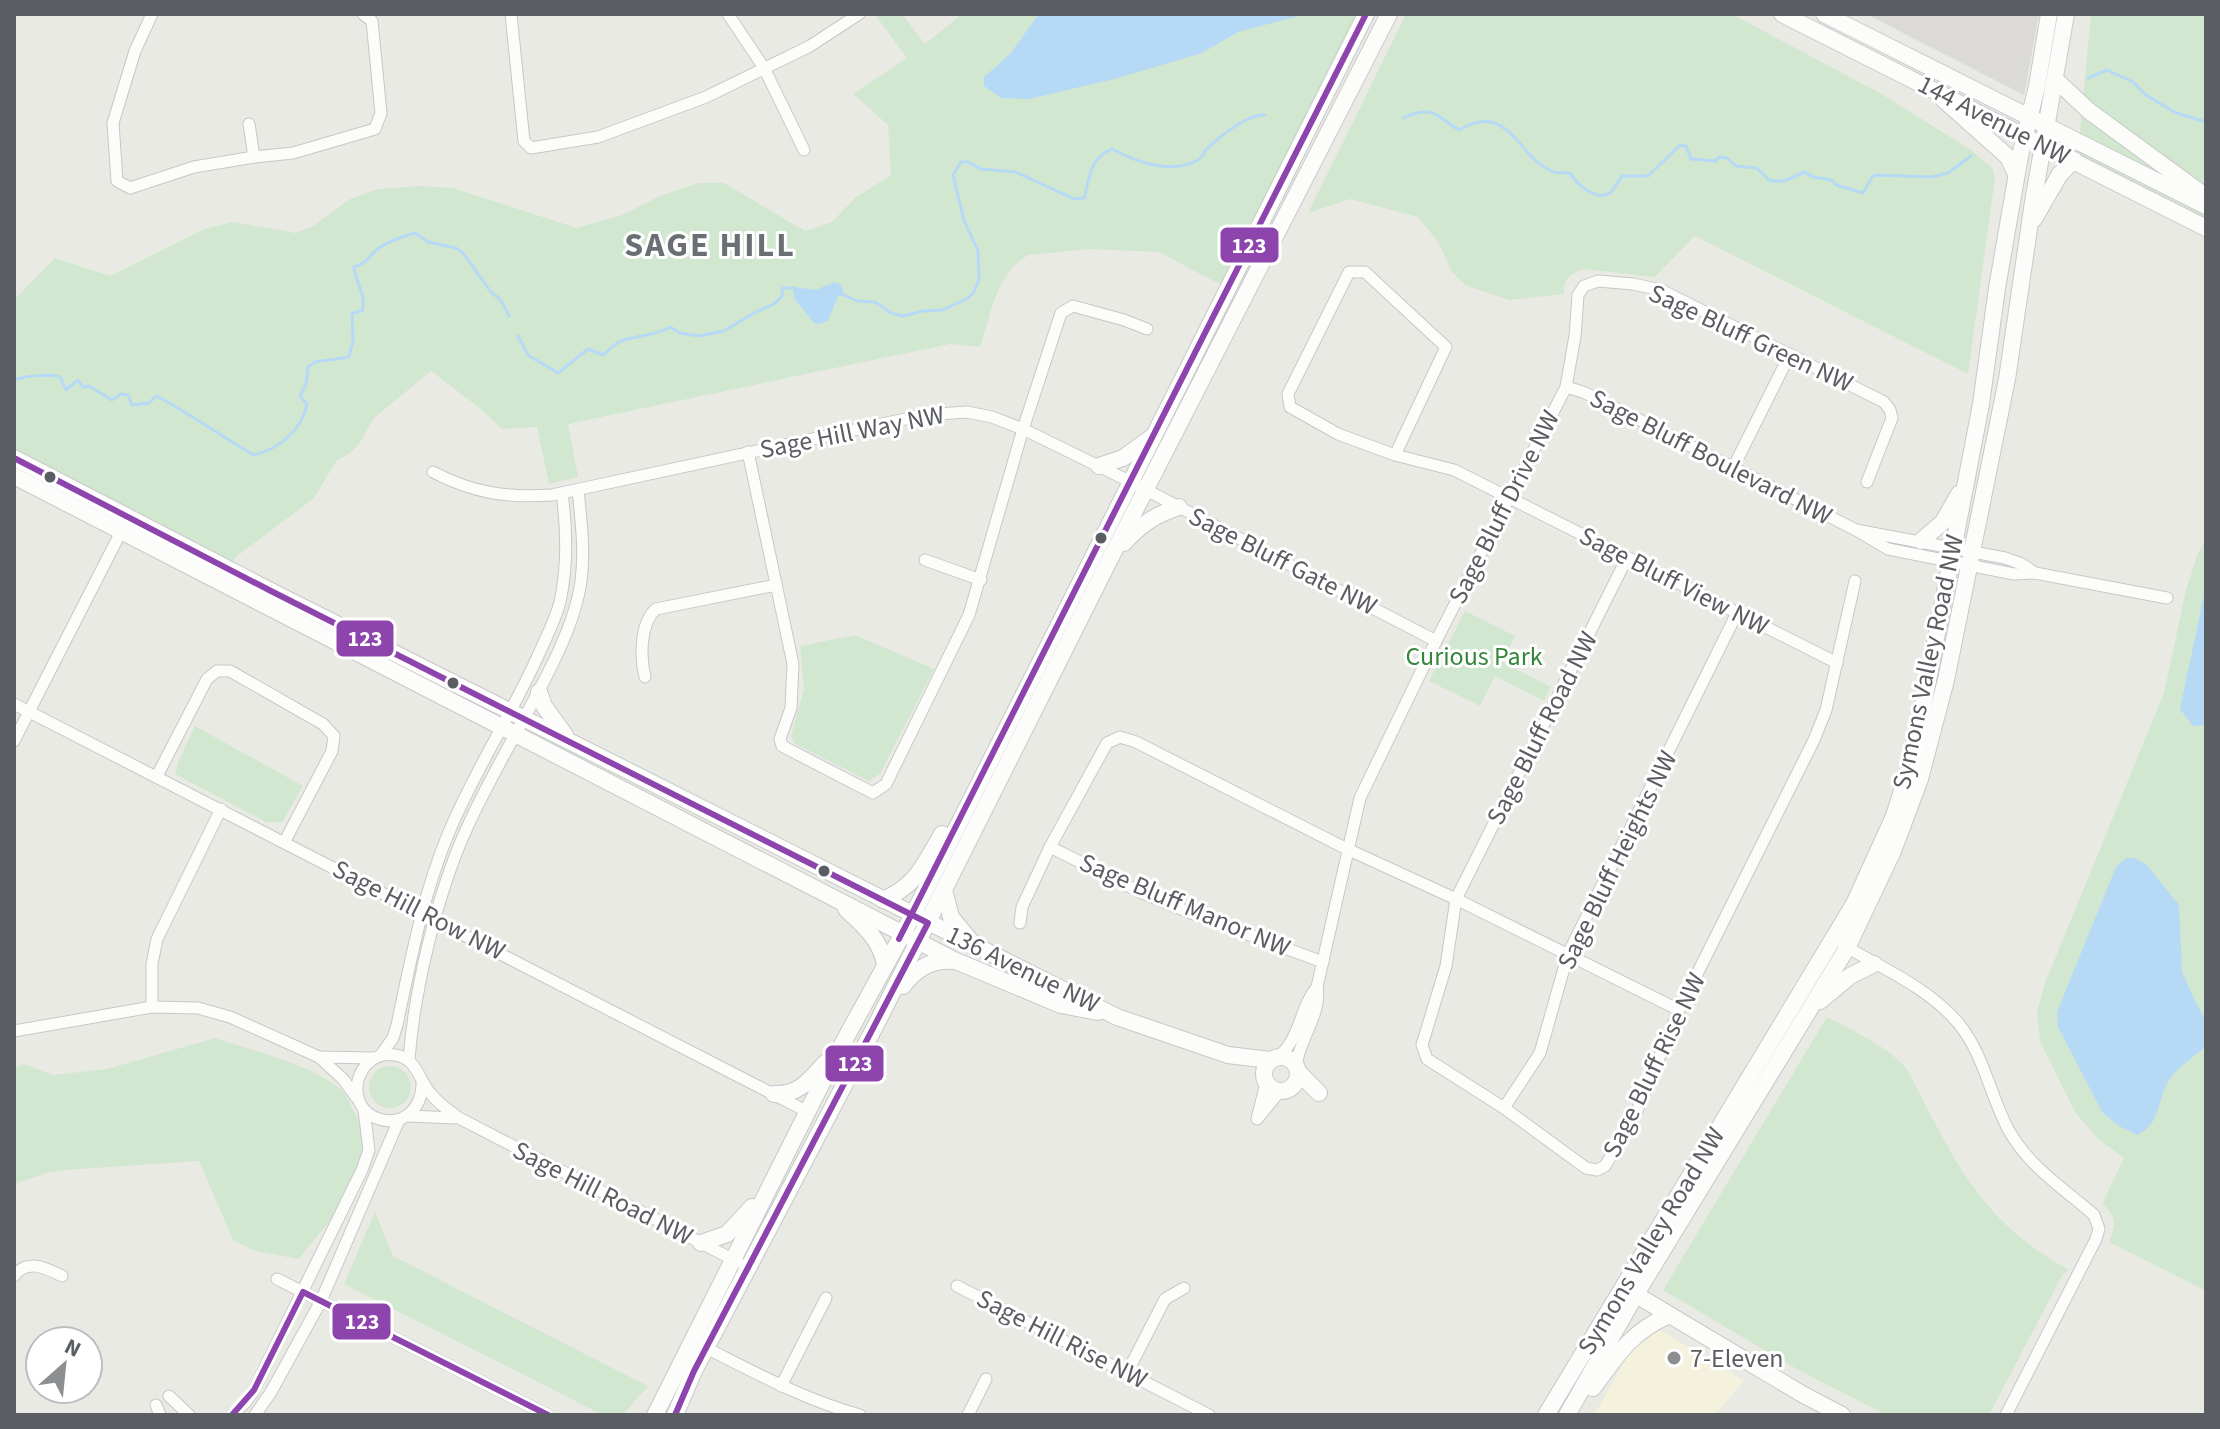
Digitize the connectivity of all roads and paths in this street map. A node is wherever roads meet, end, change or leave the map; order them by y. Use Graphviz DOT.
graph roads {
  1 [pos="152,14"];
  2 [pos="363,14"];
  3 [pos="511,14"];
  4 [pos="728,14"];
  5 [pos="859,14"];
  6 [pos="1366,14"];
  7 [pos="1389,14"];
  8 [pos="1782,14"];
  9 [pos="1824,14"];
  10 [pos="2049,14"];
  11 [pos="2066,14"];
  12 [pos="764,68"];
  13 [pos="2056,80"];
  14 [pos="1931,88"];
  15 [pos="2038,122"];
  16 [pos="249,124"];
  17 [pos="2035,140"];
  18 [pos="804,150"];
  19 [pos="254,157"];
  20 [pos="2074,160"];
  21 [pos="2017,175"];
  22 [pos="2206,197"];
  23 [pos="2206,206"];
  24 [pos="2030,223"];
  25 [pos="2206,228"];
  26 [pos="1147,329"];
  27 [pos="1790,354"];
  28 [pos="1566,387"];
  29 [pos="1023,429"];
  30 [pos="1153,436"];
  31 [pos="748,452"];
  32 [pos="1395,455"];
  33 [pos="14,458"];
  34 [pos="1099,466"];
  35 [pos="1733,468"];
  36 [pos="433,472"];
  37 [pos="14,476"];
  38 [pos="1967,478"];
  39 [pos="1867,482"];
  40 [pos="1138,486"];
  41 [pos="578,490"];
  42 [pos="562,493"];
  43 [pos="1510,498"];
  44 [pos="1179,507"];
  45 [pos="125,524"];
  46 [pos="1856,530"];
  47 [pos="1921,541"];
  48 [pos="1952,555"];
  49 [pos="1627,558"];
  50 [pos="1971,558"];
  51 [pos="925,560"];
  52 [pos="1108,563"];
  53 [pos="981,580"];
  54 [pos="1855,581"];
  55 [pos="776,585"];
  56 [pos="2167,598"];
  57 [pos="1737,613"];
  58 [pos="1436,641"];
  59 [pos="1837,663"];
  60 [pos="645,677"];
  61 [pos="539,692"];
  62 [pos="14,704"];
  63 [pos="29,711"];
  64 [pos="518,714"];
  65 [pos="509,730"];
  66 [pos="569,740"];
  67 [pos="14,741"];
  68 [pos="157,776"];
  69 [pos="972,795"];
  70 [pos="221,809"];
  71 [pos="285,841"];
  72 [pos="1050,847"];
  73 [pos="1347,849"];
  74 [pos="944,890"];
  75 [pos="829,895"];
  76 [pos="1456,899"];
  77 [pos="883,900"];
  78 [pos="420,911"];
  79 [pos="435,919"];
  80 [pos="920,919"];
  81 [pos="1020,923"];
  82 [pos="903,933"];
  83 [pos="918,941"];
  84 [pos="974,944"];
  85 [pos="1840,944"];
  86 [pos="1568,954"];
  87 [pos="956,961"];
  88 [pos="1323,962"];
  89 [pos="885,964"];
  90 [pos="1874,964"];
  91 [pos="1317,987"];
  92 [pos="152,1007"];
  93 [pos="1679,1010"];
  94 [pos="1807,1013"];
  95 [pos="1117,1017"];
  96 [pos="879,1019"];
  97 [pos="14,1031"];
  98 [pos="847,1037"];
  99 [pos="864,1047"];
  100 [pos="1228,1055"];
  101 [pos="319,1057"];
  102 [pos="377,1057"];
  103 [pos="1274,1058"];
  104 [pos="409,1060"];
  105 [pos="1283,1079"];
  106 [pos="422,1082"];
  107 [pos="774,1094"];
  108 [pos="361,1105"];
  109 [pos="1504,1108"];
  110 [pos="808,1112"];
  111 [pos="403,1118"];
  112 [pos="459,1118"];
  113 [pos="769,1188"];
  114 [pos="701,1243"];
  115 [pos="741,1263"];
  116 [pos="14,1276"];
  117 [pos="62,1276"];
  118 [pos="277,1279"];
  119 [pos="957,1286"];
  120 [pos="1184,1288"];
  121 [pos="1630,1291"];
  122 [pos="303,1292"];
  123 [pos="826,1298"];
  124 [pos="321,1301"];
  125 [pos="1669,1315"];
  126 [pos="706,1348"];
  127 [pos="1127,1373"];
  128 [pos="986,1379"];
  129 [pos="781,1386"];
  130 [pos="665,1395"];
  131 [pos="169,1396"];
  132 [pos="1576,1400"];
  133 [pos="189,1415"];
  134 [pos="232,1415"];
  135 [pos="255,1415"];
  136 [pos="548,1415"];
  137 [pos="648,1415"];
  138 [pos="655,1415"];
  139 [pos="675,1415"];
  140 [pos="860,1415"];
  141 [pos="968,1415"];
  142 [pos="1209,1415"];
  143 [pos="1546,1415"];
  144 [pos="1567,1415"];
  145 [pos="1842,1415"];
  146 [pos="2006,1415"];
  1 -- 19 [label="street"];
  2 -- 19 [label="street"];
  3 -- 12 [label="street"];
  4 -- 12 [label="street"];
  5 -- 12 [label="street"];
  6 -- 30 [label="street"];
  7 -- 40 [label="street"];
  8 -- 14 [label="street, 144 Avenue NW"];
  9 -- 15 [label="street, 144 Avenue NW"];
  10 -- 15 [label="street, Symons Valley Road NW"];
  11 -- 13 [label="street, Symons Valley Road NW"];
  12 -- 18 [label="street"];
  13 -- 15 [label="street, Symons Valley Road NW"];
  13 -- 22 [label="street"];
  14 -- 17 [label="street, 144 Avenue NW"];
  14 -- 21 [label="street"];
  15 -- 17 [label="street, Symons Valley Road NW"];
  15 -- 23 [label="street, 144 Avenue NW"];
  16 -- 19 [label="street"];
  17 -- 20 [label="street, 144 Avenue NW"];
  17 -- 21 [label="street, Symons Valley Road NW"];
  17 -- 24 [label="street, Symons Valley Road NW"];
  20 -- 24 [label="street"];
  20 -- 25 [label="street, 144 Avenue NW"];
  21 -- 38 [label="street, Symons Valley Road NW"];
  24 -- 50 [label="street, Symons Valley Road NW"];
  26 -- 29 [label="street"];
  27 -- 28 [label="street, Sage Bluff Green NW"];
  27 -- 35 [label="street"];
  27 -- 39 [label="street, Sage Bluff Green NW"];
  28 -- 35 [label="street, Sage Bluff Boulevard NW"];
  28 -- 43 [label="street, Sage Bluff Drive NW"];
  29 -- 31 [label="street, Sage Hill Way NW"];
  29 -- 34 [label="street, Sage Hill Way NW"];
  29 -- 53 [label="street"];
  30 -- 34 [label="street"];
  30 -- 40 [label="street"];
  31 -- 41 [label="street, Sage Hill Way NW"];
  31 -- 55 [label="street"];
  32 -- 32 [label="street, Sage Bluff View NW"];
  32 -- 43 [label="street, Sage Bluff View NW"];
  33 -- 45 [label="street"];
  34 -- 40 [label="street, Sage Hill Way NW"];
  35 -- 46 [label="street, Sage Bluff Boulevard NW"];
  36 -- 42 [label="street, Sage Hill Way NW"];
  37 -- 45 [label="street"];
  38 -- 47 [label="street"];
  38 -- 48 [label="street, Symons Valley Road NW"];
  40 -- 44 [label="street, Sage Bluff Gate NW"];
  40 -- 52 [label="street"];
  40 -- 69 [label="street"];
  41 -- 42 [label="street, Sage Hill Way NW"];
  41 -- 61 [label="street"];
  42 -- 64 [label="street"];
  43 -- 49 [label="street, Sage Bluff View NW"];
  43 -- 58 [label="street, Sage Bluff Drive NW"];
  44 -- 52 [label="street"];
  44 -- 58 [label="street, Sage Bluff Gate NW"];
  45 -- 63 [label="street"];
  45 -- 64 [label="street, 136 Avenue NW"];
  45 -- 65 [label="street, 136 Avenue NW"];
  46 -- 47 [label="street, Sage Bluff Boulevard NW"];
  46 -- 48 [label="street, Sage Bluff Boulevard NW"];
  47 -- 48 [label="street, Sage Bluff Boulevard NW"];
  48 -- 50 [label="street, Sage Bluff Boulevard NW"];
  48 -- 85 [label="street, Symons Valley Road NW"];
  49 -- 57 [label="street, Sage Bluff View NW"];
  49 -- 76 [label="street, Sage Bluff Road NW"];
  50 -- 56 [label="street, Sage Bluff Boulevard NW"];
  50 -- 85 [label="street, Symons Valley Road NW"];
  51 -- 53 [label="street"];
  52 -- 74 [label="street"];
  53 -- 55 [label="street"];
  54 -- 59 [label="street, Sage Bluff Rise NW"];
  55 -- 60 [label="street"];
  57 -- 59 [label="street, Sage Bluff View NW"];
  57 -- 86 [label="street, Sage Bluff Heights NW"];
  58 -- 73 [label="street, Sage Bluff Drive NW"];
  59 -- 93 [label="street, Sage Bluff Rise NW"];
  61 -- 64 [label="street"];
  61 -- 66 [label="street"];
  62 -- 63 [label="street, Sage Hill Row NW"];
  63 -- 67 [label="street"];
  63 -- 68 [label="street, Sage Hill Row NW"];
  64 -- 65 [label="street"];
  64 -- 66 [label="street, 136 Avenue NW"];
  65 -- 75 [label="street, 136 Avenue NW"];
  65 -- 78 [label="street"];
  65 -- 79 [label="street"];
  66 -- 77 [label="street, 136 Avenue NW"];
  68 -- 70 [label="street, Sage Hill Row NW"];
  68 -- 71 [label="street"];
  69 -- 77 [label="street"];
  69 -- 80 [label="street"];
  70 -- 71 [label="street, Sage Hill Row NW"];
  70 -- 92 [label="street"];
  71 -- 78 [label="street, Sage Hill Row NW"];
  72 -- 73 [label="street, Sage Bluff Manor NW"];
  72 -- 81 [label="street"];
  72 -- 88 [label="street, Sage Bluff Manor NW"];
  73 -- 76 [label="street"];
  73 -- 88 [label="street, Sage Bluff Drive NW"];
  74 -- 80 [label="street"];
  74 -- 84 [label="street"];
  75 -- 82 [label="street, 136 Avenue NW"];
  75 -- 89 [label="street"];
  76 -- 86 [label="street"];
  76 -- 109 [label="street, Sage Bluff Rise NW"];
  77 -- 80 [label="street, 136 Avenue NW"];
  78 -- 79 [label="street, Sage Hill Row NW"];
  78 -- 102 [label="street"];
  79 -- 104 [label="street"];
  79 -- 107 [label="street, Sage Hill Row NW"];
  80 -- 82 [label="street"];
  80 -- 83 [label="street"];
  80 -- 84 [label="street, 136 Avenue NW"];
  82 -- 83 [label="street, 136 Avenue NW"];
  82 -- 89 [label="street"];
  83 -- 87 [label="street, 136 Avenue NW"];
  83 -- 96 [label="street"];
  84 -- 95 [label="street, 136 Avenue NW"];
  85 -- 90 [label="street"];
  85 -- 94 [label="street, Symons Valley Road NW"];
  85 -- 121 [label="street, Symons Valley Road NW"];
  86 -- 93 [label="street"];
  86 -- 109 [label="street, Sage Bluff Heights NW"];
  87 -- 95 [label="street, 136 Avenue NW"];
  87 -- 96 [label="street"];
  88 -- 91 [label="street, Sage Bluff Drive NW"];
  89 -- 98 [label="street"];
  90 -- 94 [label="street"];
  90 -- 146 [label="street"];
  91 -- 103 [label="street, Sage Bluff Drive NW"];
  91 -- 105 [label="street, Sage Bluff Drive NW"];
  92 -- 97 [label="street"];
  92 -- 101 [label="street"];
  93 -- 109 [label="street, Sage Bluff Rise NW"];
  94 -- 121 [label="street, Symons Valley Road NW"];
  95 -- 100 [label="street, 136 Avenue NW"];
  96 -- 99 [label="street"];
  98 -- 99 [label="street"];
  98 -- 107 [label="street"];
  98 -- 110 [label="street"];
  99 -- 115 [label="street"];
  100 -- 103 [label="street, 136 Avenue NW"];
  100 -- 105 [label="street, 136 Avenue NW"];
  101 -- 102 [label="street"];
  101 -- 108 [label="street"];
  102 -- 104 [label="street"];
  102 -- 108 [label="street"];
  103 -- 105 [label="street"];
  103 -- 105 [label="street"];
  104 -- 106 [label="street"];
  106 -- 111 [label="street"];
  106 -- 112 [label="street, Sage Hill Road NW"];
  107 -- 110 [label="street, Sage Hill Row NW"];
  108 -- 111 [label="street"];
  108 -- 122 [label="street"];
  110 -- 113 [label="street"];
  111 -- 112 [label="street, Sage Hill Road NW"];
  111 -- 124 [label="street"];
  112 -- 114 [label="street, Sage Hill Road NW"];
  113 -- 114 [label="street"];
  113 -- 115 [label="street"];
  114 -- 115 [label="street, Sage Hill Road NW"];
  115 -- 126 [label="street"];
  115 -- 130 [label="street"];
  116 -- 117 [label="street"];
  118 -- 122 [label="street"];
  119 -- 127 [label="street, Sage Hill Rise NW"];
  120 -- 127 [label="street"];
  121 -- 125 [label="street"];
  121 -- 132 [label="street, Symons Valley Road NW"];
  121 -- 143 [label="street, Symons Valley Road NW"];
  122 -- 124 [label="street"];
  122 -- 134 [label="street"];
  123 -- 129 [label="street"];
  124 -- 135 [label="street"];
  124 -- 136 [label="street"];
  125 -- 132 [label="street"];
  125 -- 145 [label="street"];
  126 -- 129 [label="street"];
  126 -- 139 [label="street"];
  127 -- 142 [label="street, Sage Hill Rise NW"];
  128 -- 141 [label="street"];
  129 -- 140 [label="street"];
  130 -- 137 [label="street"];
  130 -- 138 [label="street"];
  131 -- 133 [label="street"];
  132 -- 144 [label="street, Symons Valley Road NW"];
}
